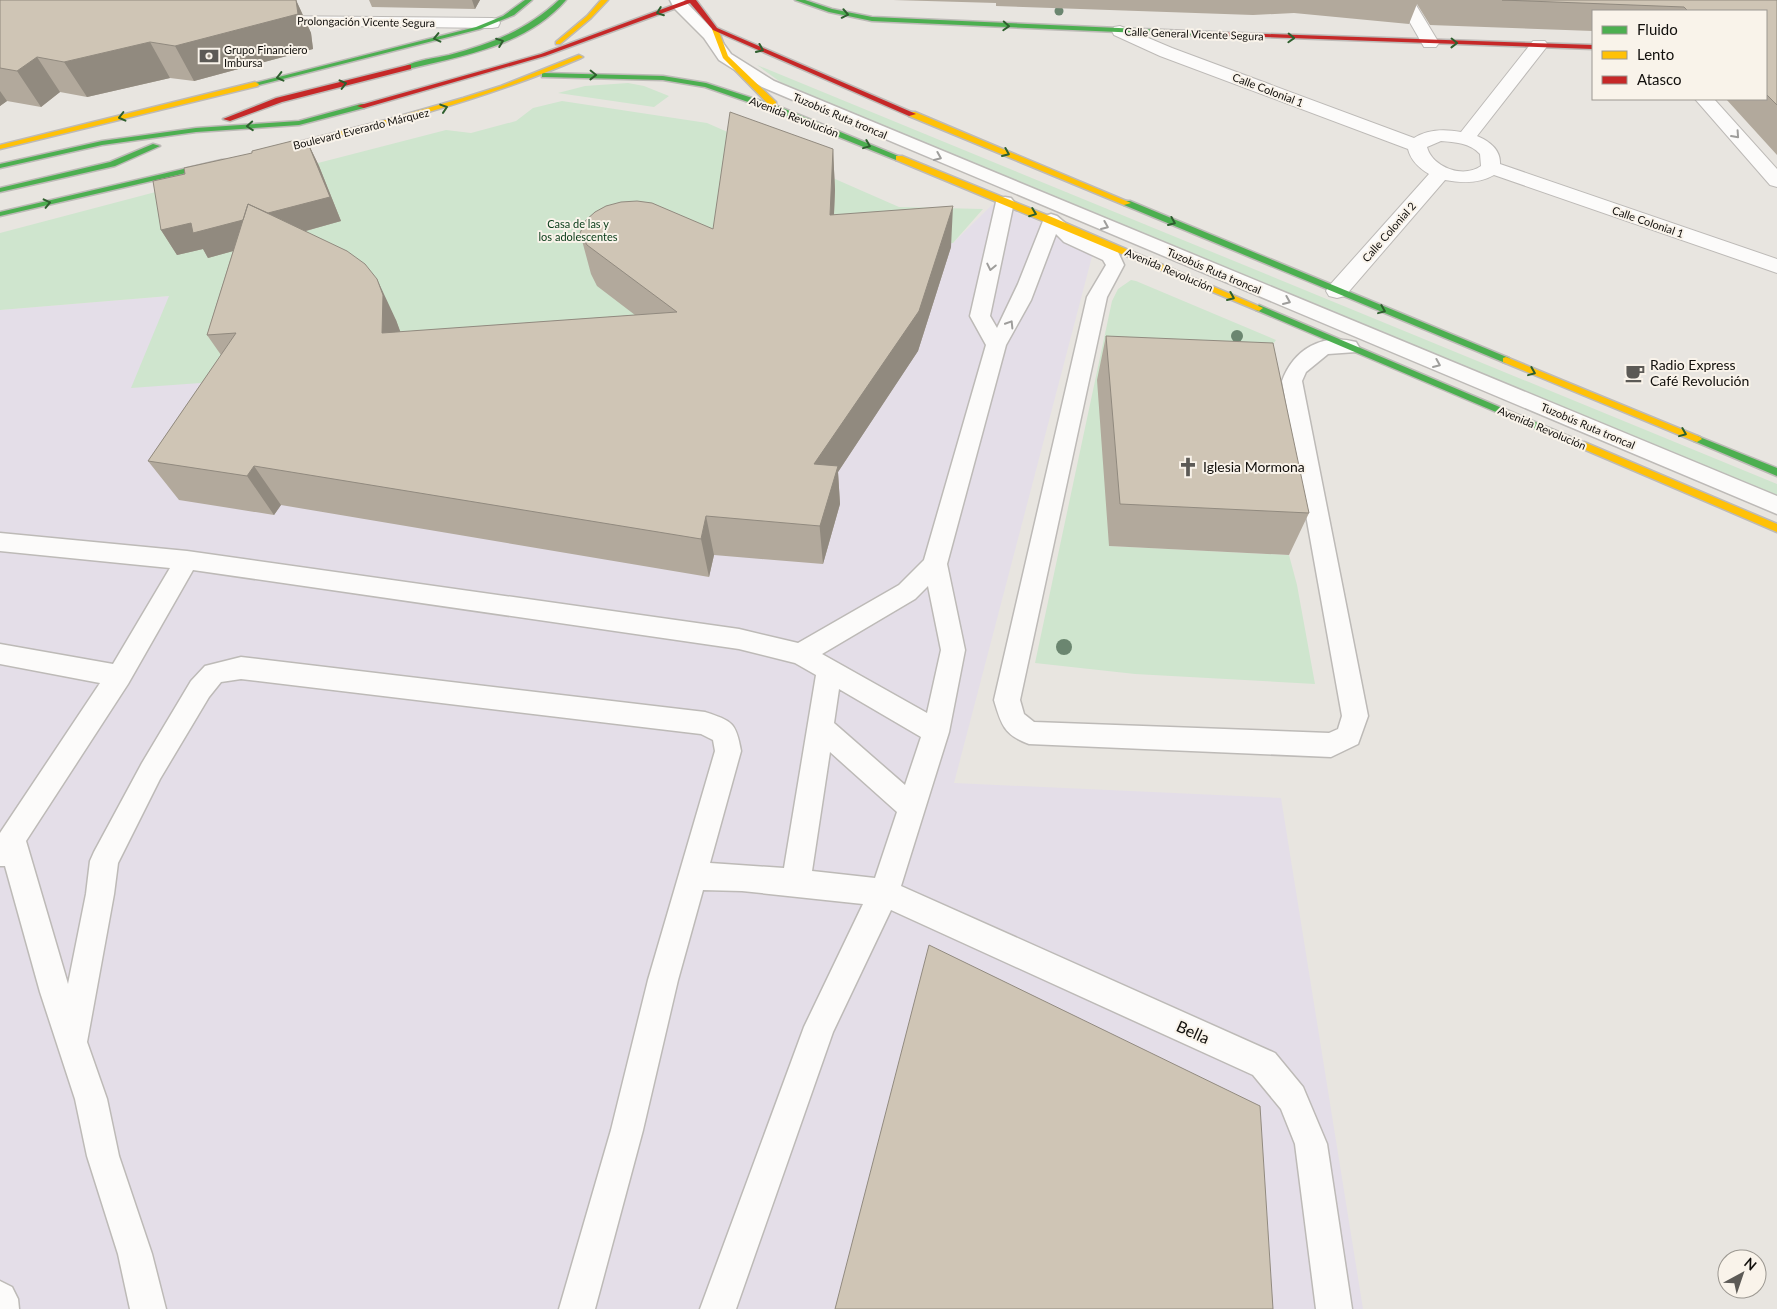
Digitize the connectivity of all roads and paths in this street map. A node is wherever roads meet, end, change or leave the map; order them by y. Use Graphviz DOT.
graph roads {
  1 [pos="529,0"];
  2 [pos="563,0"];
  3 [pos="604,0"];
  4 [pos="798,0"];
  5 [pos="1405,0"];
  6 [pos="686,1"];
  7 [pos="635,8"];
  8 [pos="253,21"];
  9 [pos="492,24"];
  10 [pos="629,24"];
  11 [pos="715,29"];
  12 [pos="1120,31"];
  13 [pos="1430,43"];
  14 [pos="1539,45"];
  15 [pos="1592,47"];
  16 [pos="544,54"];
  17 [pos="725,57"];
  18 [pos="545,74"];
  19 [pos="1705,100"];
  20 [pos="777,108"];
  21 [pos="196,130"];
  22 [pos="1465,139"];
  23 [pos="1417,146"];
  24 [pos="0,148"];
  25 [pos="258,153"];
  26 [pos="229,160"];
  27 [pos="0,166"];
  28 [pos="1490,167"];
  29 [pos="1441,172"];
  30 [pos="1777,181"];
  31 [pos="0,190"];
  32 [pos="1005,202"];
  33 [pos="0,214"];
  34 [pos="1051,220"];
  35 [pos="1777,266"];
  36 [pos="1337,291"];
  37 [pos="996,345"];
  38 [pos="1349,347"];
  39 [pos="1777,472"];
  40 [pos="1777,505"];
  41 [pos="1777,528"];
  42 [pos="0,542"];
  43 [pos="187,560"];
  44 [pos="935,564"];
  45 [pos="0,654"];
  46 [pos="801,654"];
  47 [pos="829,671"];
  48 [pos="119,676"];
  49 [pos="821,728"];
  50 [pos="936,732"];
  51 [pos="912,808"];
  52 [pos="6,849"];
  53 [pos="694,876"];
  54 [pos="796,883"];
  55 [pos="884,893"];
  56 [pos="72,1042"];
  57 [pos="0,1299"];
  58 [pos="1,1309"];
  59 [pos="148,1309"];
  60 [pos="577,1309"];
  61 [pos="718,1309"];
  62 [pos="1334,1309"];
  1 -- 9 [label="main road"];
  21 -- 2 [label="main road, Boulevard Everardo Márquez, one-way"];
  3 -- 16 [label="main road"];
  4 -- 12 [label="main road, Calle General Vicente Segura, one-way"];
  5 -- 13 [label="street"];
  6 -- 10 [label="main road, Boulevard Everardo Márquez, one-way"];
  6 -- 11 [label="main road"];
  6 -- 17 [label="lane, Tuzobús Ruta troncal"];
  7 -- 10 [label="main road"];
  8 -- 9 [label="street, Prolongación Vicente Segura"];
  9 -- 24 [label="main road, one-way"];
  10 -- 16 [label="main road, Boulevard Everardo Márquez"];
  10 -- 18 [label="main road"];
  11 -- 17 [label="main road"];
  11 -- 36 [label="main road, one-way"];
  12 -- 13 [label="main road, Calle General Vicente Segura, one-way"];
  12 -- 23 [label="street, Calle Colonial 1"];
  13 -- 14 [label="main road, Calle General Vicente Segura, one-way"];
  14 -- 15 [label="main road, Calle General Vicente Segura"];
  14 -- 22 [label="street"];
  16 -- 21 [label="main road, Boulevard Everardo Márquez, one-way"];
  17 -- 20 [label="main road"];
  17 -- 40 [label="lane, Tuzobús Ruta troncal, one-way"];
  18 -- 20 [label="main road, Avenida Revolución, one-way"];
  25 -- 18 [label="main road, Boulevard Everardo Márquez, one-way"];
  19 -- 30 [label="street, one-way"];
  20 -- 32 [label="main road, Avenida Revolución, one-way"];
  21 -- 27 [label="main road, Boulevard Everardo Márquez"];
  21 -- 31 [label="main road, Boulevard Everardo Márquez"];
  22 -- 23 [label="street"];
  22 -- 28 [label="street"];
  23 -- 29 [label="street"];
  33 -- 26 [label="main road, one-way"];
  28 -- 29 [label="street"];
  28 -- 35 [label="street, Calle Colonial 1"];
  29 -- 36 [label="street, Calle Colonial 2"];
  32 -- 34 [label="main road, Avenida Revolución, one-way"];
  32 -- 37 [label="lane, one-way"];
  37 -- 34 [label="lane, one-way"];
  34 -- 38 [label="main road, Avenida Revolución, one-way"];
  34 -- 38 [label="lane"];
  36 -- 39 [label="main road, one-way"];
  37 -- 44 [label="lane"];
  38 -- 41 [label="main road, Avenida Revolución"];
  42 -- 43 [label="lane"];
  43 -- 46 [label="lane"];
  43 -- 48 [label="lane"];
  44 -- 46 [label="lane"];
  44 -- 50 [label="lane"];
  45 -- 48 [label="lane"];
  46 -- 47 [label="lane"];
  47 -- 49 [label="lane"];
  47 -- 50 [label="lane"];
  48 -- 52 [label="lane"];
  49 -- 51 [label="lane"];
  49 -- 54 [label="lane"];
  50 -- 51 [label="lane"];
  51 -- 55 [label="lane"];
  52 -- 56 [label="lane"];
  53 -- 54 [label="lane, Bella"];
  53 -- 56 [label="lane"];
  53 -- 60 [label="lane"];
  54 -- 55 [label="lane, Bella"];
  55 -- 61 [label="lane"];
  55 -- 62 [label="lane, Bella"];
  56 -- 59 [label="lane"];
  57 -- 58 [label="lane"];
}
